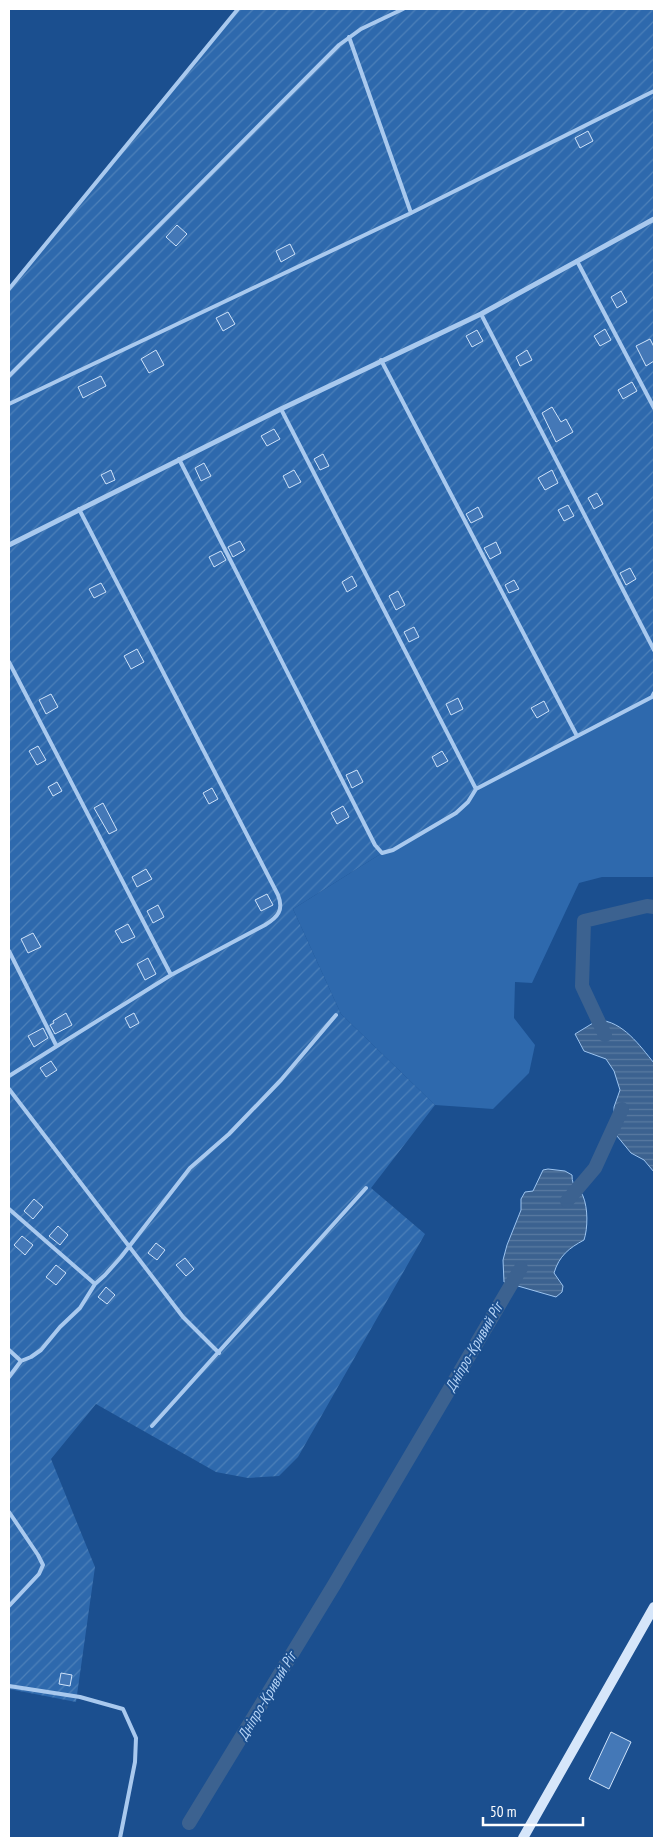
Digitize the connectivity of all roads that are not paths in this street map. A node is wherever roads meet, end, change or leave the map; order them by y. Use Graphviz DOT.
graph roads {
  1 [pos="238,9"];
  2 [pos="403,9"];
  3 [pos="348,37"];
  4 [pos="654,90"];
  5 [pos="411,213"];
  6 [pos="654,219"];
  7 [pos="577,261"];
  8 [pos="9,289"];
  9 [pos="481,314"];
  10 [pos="381,360"];
  11 [pos="9,376"];
  12 [pos="9,404"];
  13 [pos="654,408"];
  14 [pos="281,409"];
  15 [pos="179,459"];
  16 [pos="79,509"];
  17 [pos="9,545"];
  18 [pos="654,650"];
  19 [pos="9,662"];
  20 [pos="654,693"];
  21 [pos="577,736"];
  22 [pos="476,789"];
  23 [pos="9,951"];
  24 [pos="171,975"];
  25 [pos="336,1015"];
  26 [pos="56,1045"];
  27 [pos="9,1076"];
  28 [pos="9,1090"];
  29 [pos="366,1188"];
  30 [pos="9,1209"];
  31 [pos="129,1247"];
  32 [pos="95,1284"];
  33 [pos="9,1350"];
  34 [pos="219,1353"];
  35 [pos="22,1361"];
  36 [pos="9,1377"];
  37 [pos="152,1426"];
  38 [pos="9,1512"];
  39 [pos="9,1606"];
  40 [pos="654,1607"];
  41 [pos="9,1686"];
  42 [pos="120,1838"];
  43 [pos="523,1838"];
  1 -- 8 [label="lane"];
  2 -- 3 [label="lane"];
  3 -- 5 [label="lane"];
  3 -- 11 [label="lane"];
  4 -- 5 [label="lane"];
  5 -- 12 [label="lane"];
  6 -- 7 [label="street"];
  7 -- 9 [label="street"];
  7 -- 13 [label="lane"];
  9 -- 10 [label="street"];
  9 -- 18 [label="lane"];
  10 -- 14 [label="street"];
  10 -- 21 [label="lane"];
  14 -- 15 [label="street"];
  14 -- 22 [label="lane"];
  15 -- 16 [label="street"];
  15 -- 22 [label="lane"];
  16 -- 17 [label="street"];
  16 -- 24 [label="lane"];
  19 -- 24 [label="lane"];
  20 -- 21 [label="lane"];
  21 -- 22 [label="lane"];
  23 -- 26 [label="lane"];
  24 -- 26 [label="lane"];
  25 -- 31 [label="lane"];
  26 -- 27 [label="lane"];
  28 -- 31 [label="lane"];
  29 -- 34 [label="lane"];
  30 -- 32 [label="lane"];
  31 -- 32 [label="lane"];
  31 -- 34 [label="lane"];
  32 -- 35 [label="lane"];
  33 -- 35 [label="lane"];
  34 -- 37 [label="lane"];
  35 -- 36 [label="lane"];
  38 -- 39 [label="lane"];
  40 -- 43 [label="main road"];
  41 -- 42 [label="lane"];
}
